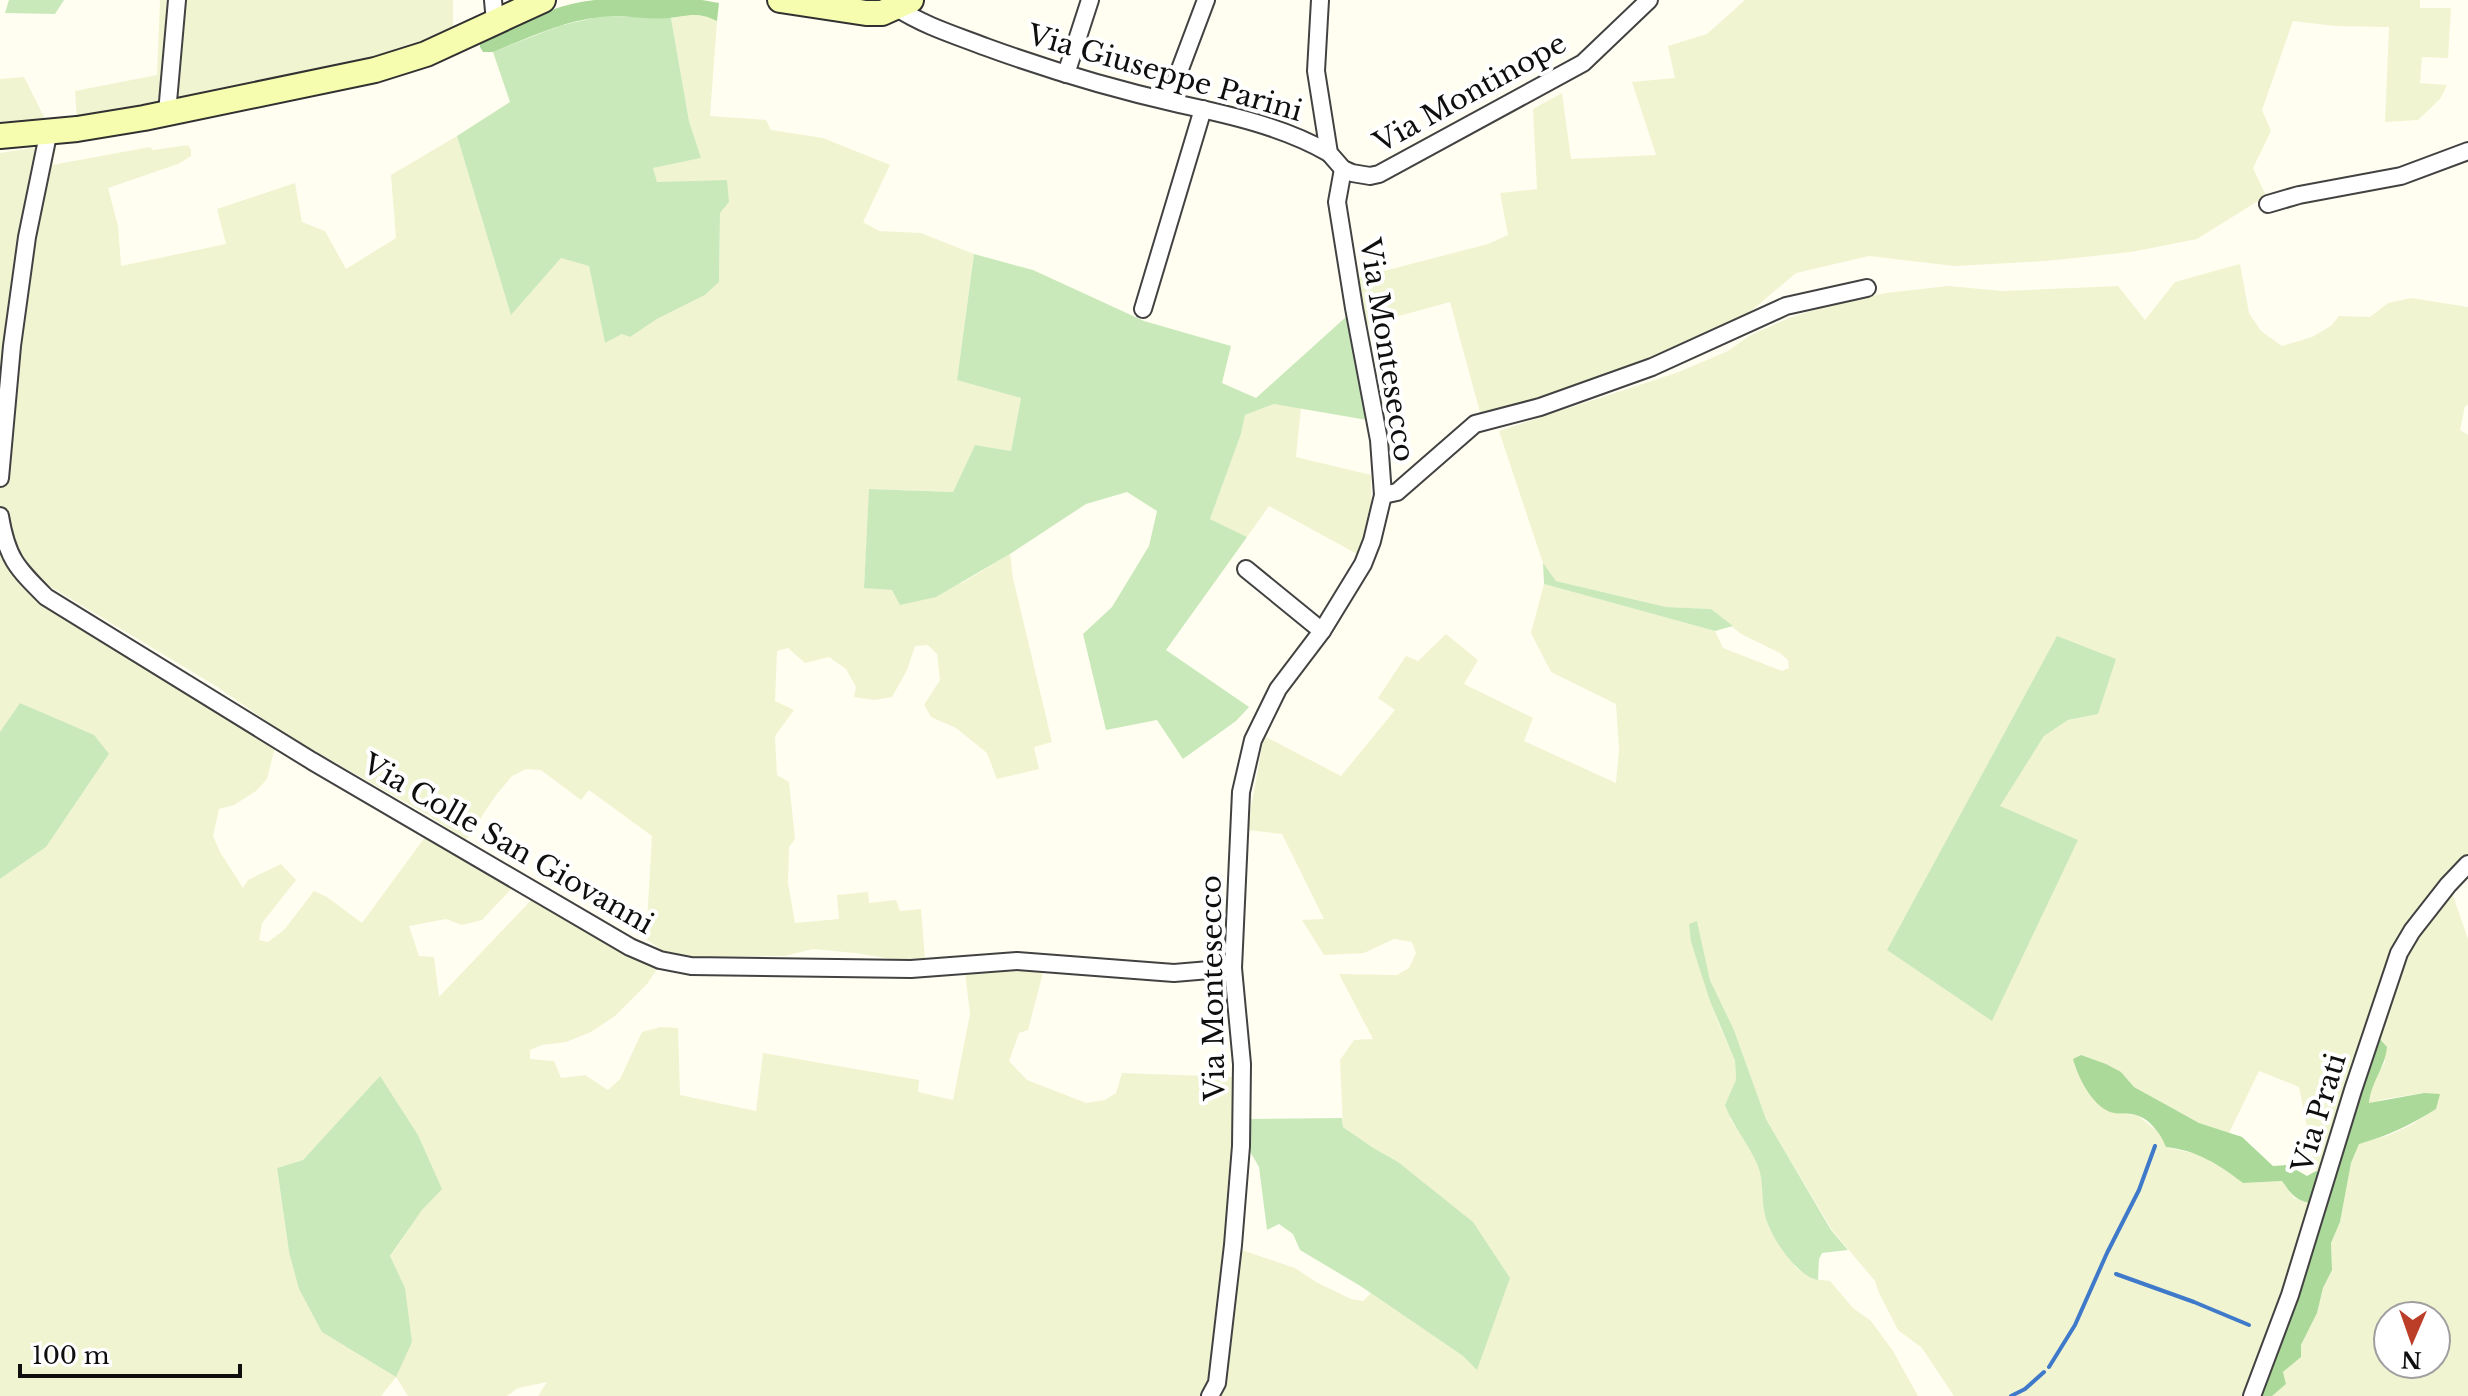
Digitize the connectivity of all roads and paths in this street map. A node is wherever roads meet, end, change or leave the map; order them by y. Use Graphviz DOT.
graph roads {
  1 [pos="177,0"];
  2 [pos="543,0"];
  3 [pos="780,0"];
  4 [pos="1090,0"];
  5 [pos="1206,0"];
  6 [pos="1320,0"];
  7 [pos="1649,0"];
  8 [pos="904,4"];
  9 [pos="494,11"];
  10 [pos="1066,74"];
  11 [pos="1168,101"];
  12 [pos="1203,109"];
  13 [pos="167,113"];
  14 [pos="49,130"];
  15 [pos="0,136"];
  16 [pos="2468,151"];
  17 [pos="1329,153"];
  18 [pos="1343,169"];
  19 [pos="2268,204"];
  20 [pos="1867,288"];
  21 [pos="1143,309"];
  22 [pos="0,478"];
  23 [pos="1383,495"];
  24 [pos="0,516"];
  25 [pos="1246,569"];
  26 [pos="1322,631"];
  27 [pos="2468,864"];
  28 [pos="1233,968"];
  29 [pos="1210,1396"];
  30 [pos="2252,1396"];
  1 -- 13 [label="street"];
  2 -- 9 [label="main road"];
  3 -- 8 [label="main road"];
  4 -- 10 [label="street"];
  5 -- 11 [label="street"];
  6 -- 17 [label="street"];
  7 -- 18 [label="street, Via Montinope"];
  8 -- 10 [label="street, Via Giuseppe Parini"];
  9 -- 13 [label="main road"];
  10 -- 11 [label="street, Via Giuseppe Parini"];
  11 -- 12 [label="street, Via Giuseppe Parini"];
  12 -- 17 [label="street, Via Giuseppe Parini"];
  12 -- 21 [label="street"];
  13 -- 14 [label="main road"];
  14 -- 15 [label="main road"];
  14 -- 22 [label="street"];
  16 -- 19 [label="street"];
  17 -- 18 [label="street"];
  18 -- 23 [label="street, Via Montesecco"];
  20 -- 23 [label="street"];
  23 -- 26 [label="street, Via Montesecco"];
  24 -- 28 [label="street, Via Colle San Giovanni"];
  25 -- 26 [label="street"];
  26 -- 28 [label="street, Via Montesecco"];
  27 -- 30 [label="street, Via Prati"];
  28 -- 29 [label="street, Via Montesecco"];
}
